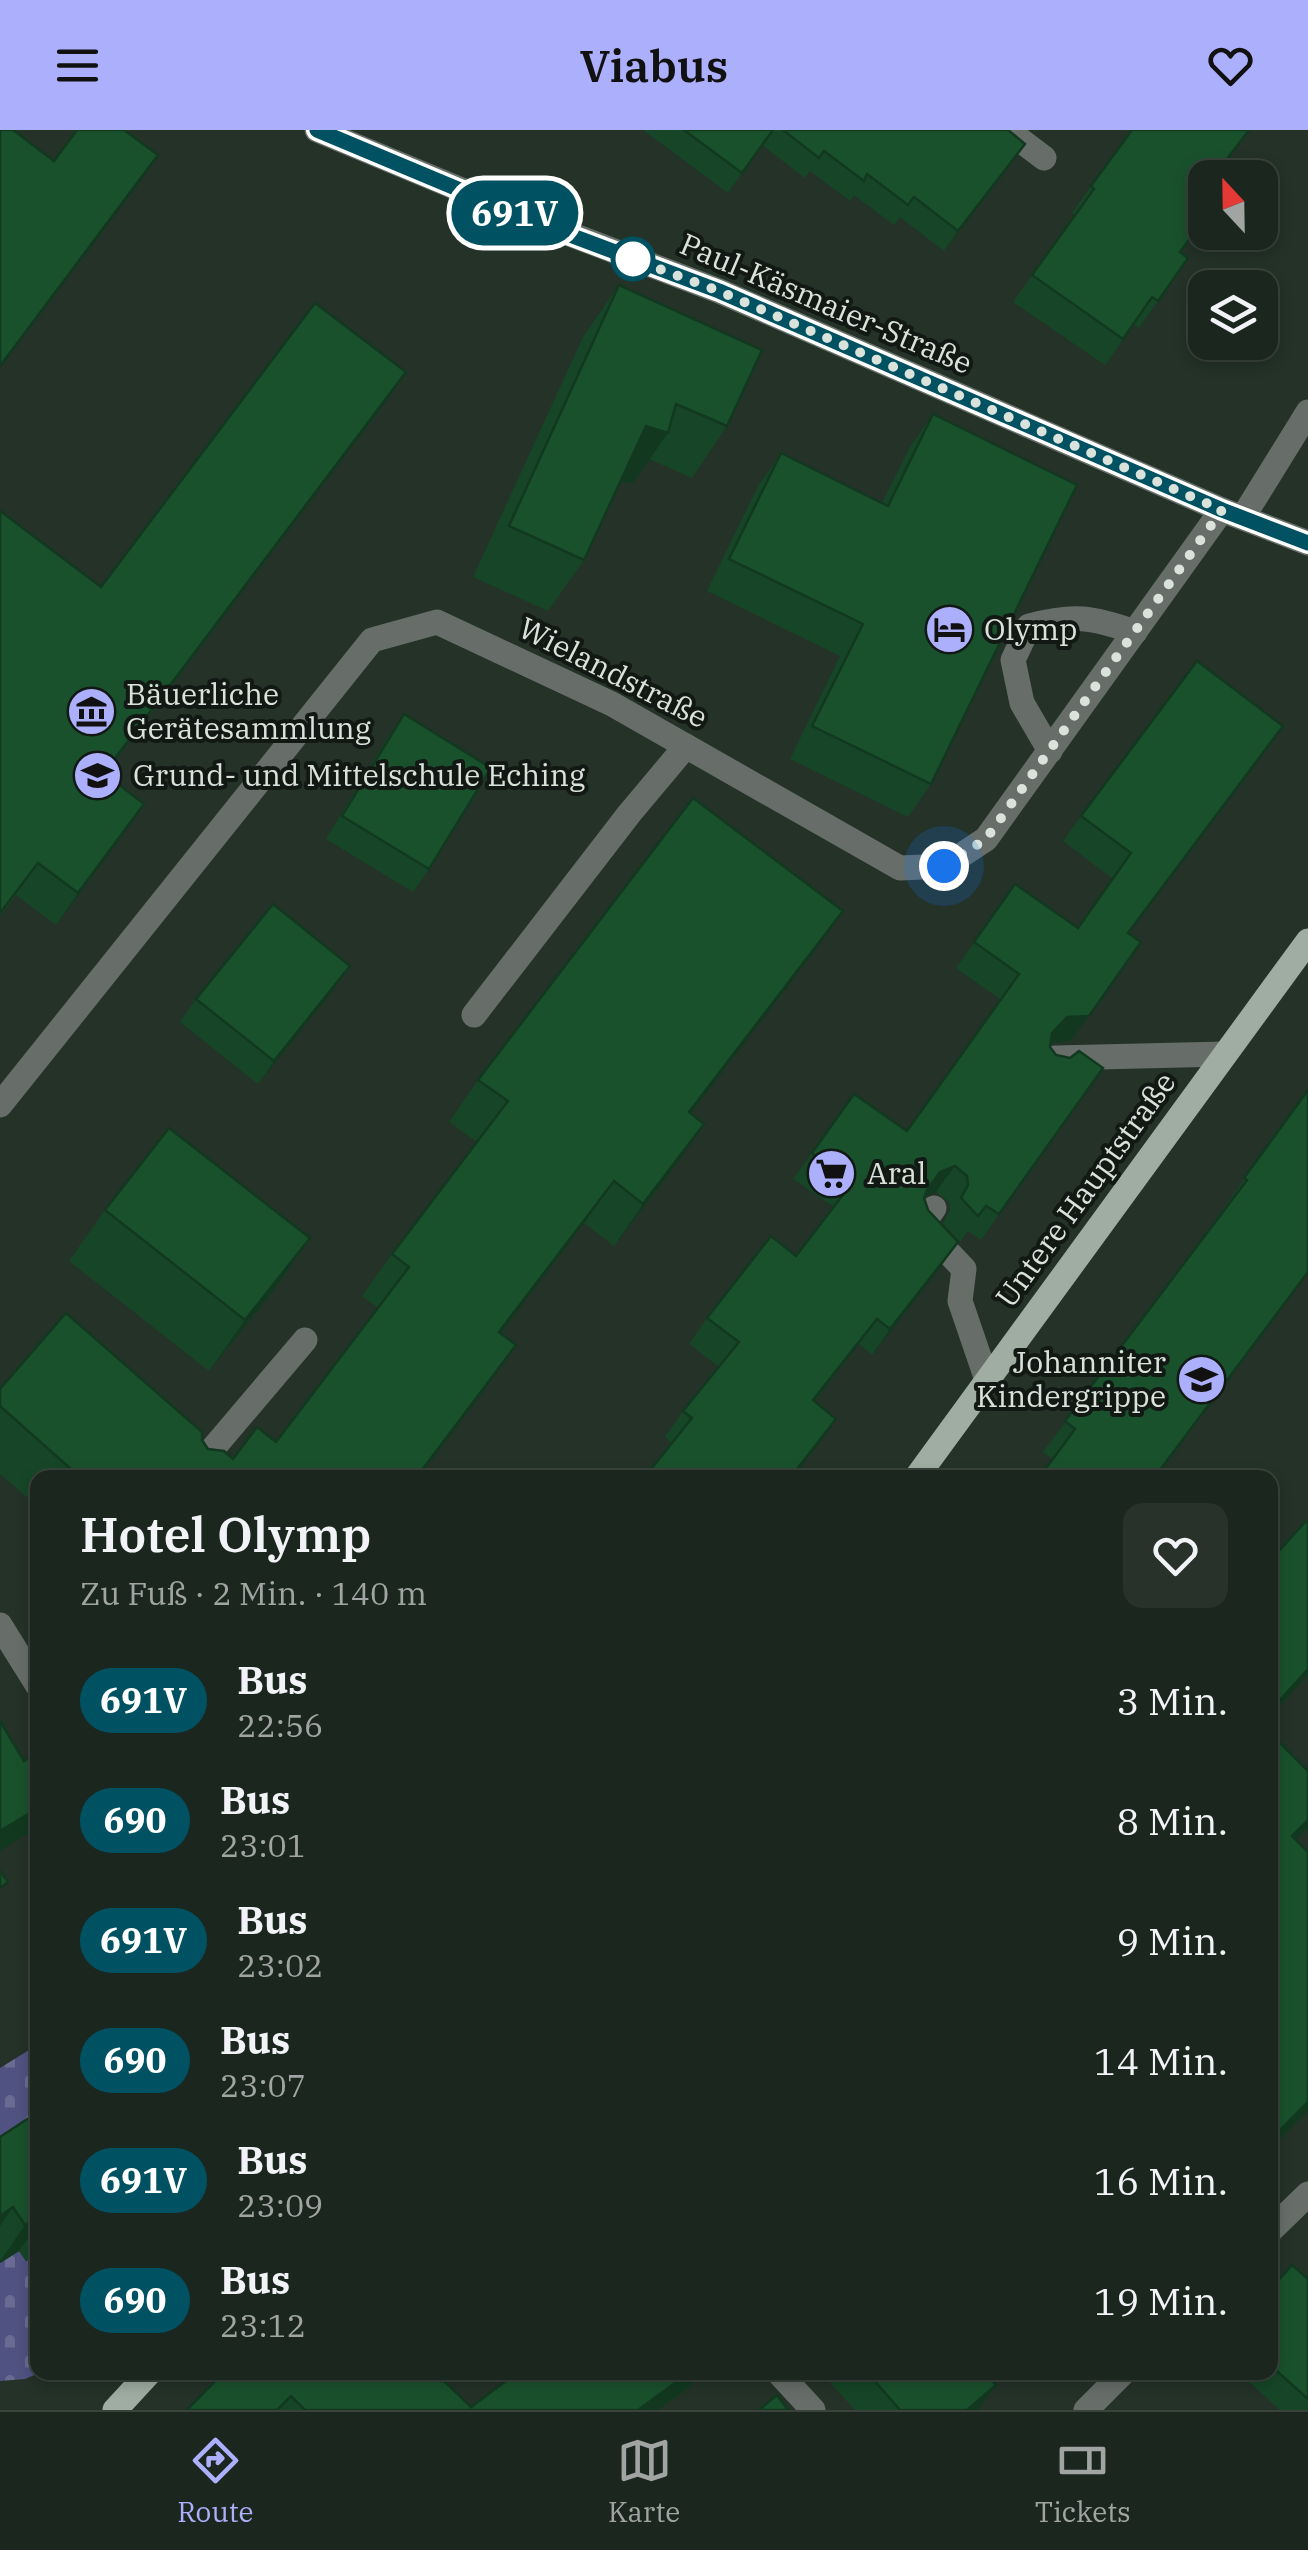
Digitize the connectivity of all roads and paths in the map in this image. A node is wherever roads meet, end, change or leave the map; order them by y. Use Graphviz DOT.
graph roads {
  1 [pos="318,130"];
  2 [pos="1006,130"];
  3 [pos="1044,158"];
  4 [pos="1308,412"];
  5 [pos="1233,514"];
  6 [pos="1308,543"];
  7 [pos="1135,632"];
  8 [pos="686,746"];
  9 [pos="1050,751"];
  10 [pos="1308,941"];
  11 [pos="474,1015"];
  12 [pos="1225,1054"];
  13 [pos="1047,1068"];
  14 [pos="0,1105"];
  15 [pos="934,1208"];
  16 [pos="305,1340"];
  17 [pos="987,1380"];
  18 [pos="195,1470"];
  19 [pos="922,1470"];
  20 [pos="0,1625"];
  21 [pos="30,1656"];
  22 [pos="1308,2194"];
  23 [pos="1278,2223"];
  24 [pos="143,2380"];
  25 [pos="785,2380"];
  26 [pos="1116,2380"];
  27 [pos="115,2410"];
  28 [pos="813,2410"];
  29 [pos="1086,2410"];
  1 -- 5 [label="street, Paul-Käsmaier-Straße"];
  2 -- 3 [label="street"];
  4 -- 5 [label="street, Wielandstraße"];
  5 -- 6 [label="street, Paul-Käsmaier-Straße"];
  5 -- 7 [label="street, Wielandstraße"];
  7 -- 9 [label="street, Wielandstraße"];
  7 -- 9 [label="street"];
  8 -- 9 [label="street, Wielandstraße"];
  8 -- 11 [label="street"];
  8 -- 14 [label="street, Wielandstraße"];
  10 -- 12 [label="main road, Untere Hauptstraße"];
  12 -- 13 [label="street"];
  12 -- 17 [label="main road, Untere Hauptstraße"];
  15 -- 17 [label="street"];
  16 -- 18 [label="street"];
  17 -- 19 [label="main road, Untere Hauptstraße"];
  20 -- 21 [label="street"];
  22 -- 23 [label="street"];
  24 -- 27 [label="main road"];
  25 -- 28 [label="street"];
  26 -- 29 [label="street"];
}
